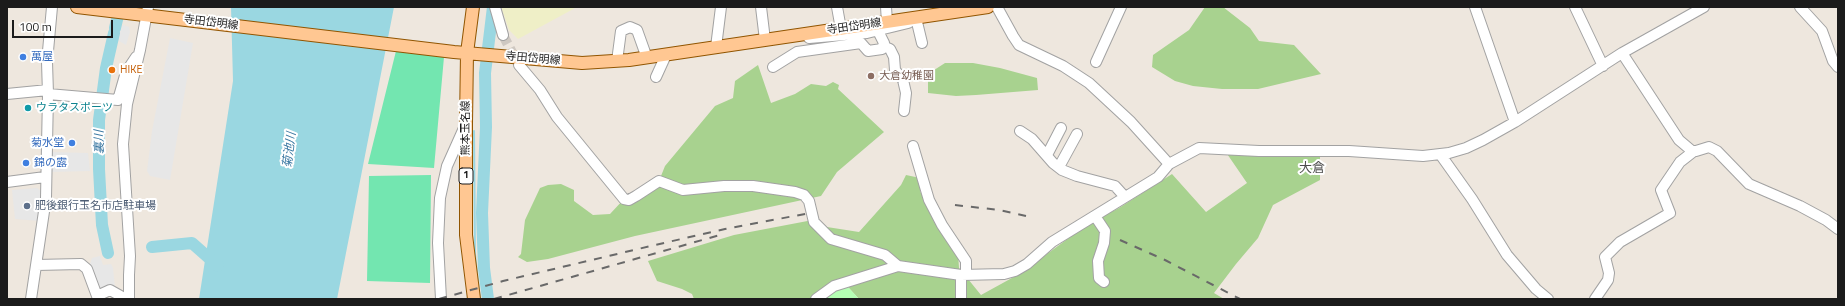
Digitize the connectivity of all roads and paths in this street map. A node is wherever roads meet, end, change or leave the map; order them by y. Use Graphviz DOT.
graph roads {
  1 [pos="52,7"];
  2 [pos="77,7"];
  3 [pos="473,7"];
  4 [pos="495,7"];
  5 [pos="721,7"];
  6 [pos="761,7"];
  7 [pos="837,7"];
  8 [pos="886,7"];
  9 [pos="988,7"];
  10 [pos="998,7"];
  11 [pos="1121,7"];
  12 [pos="1475,7"];
  13 [pos="1575,7"];
  14 [pos="1704,7"];
  15 [pos="1800,7"];
  16 [pos="952,10"];
  17 [pos="146,13"];
  18 [pos="916,18"];
  19 [pos="887,22"];
  20 [pos="841,29"];
  21 [pos="878,31"];
  22 [pos="503,35"];
  23 [pos="792,36"];
  24 [pos="863,38"];
  25 [pos="765,40"];
  26 [pos="922,42"];
  27 [pos="883,46"];
  28 [pos="716,47"];
  29 [pos="140,50"];
  30 [pos="467,53"];
  31 [pos="1622,53"];
  32 [pos="666,55"];
  33 [pos="648,58"];
  34 [pos="617,61"];
  35 [pos="1096,62"];
  36 [pos="519,65"];
  37 [pos="1602,66"];
  38 [pos="773,67"];
  39 [pos="1838,67"];
  40 [pos="656,77"];
  41 [pos="48,92"];
  42 [pos="7,94"];
  43 [pos="904,111"];
  44 [pos="1515,122"];
  45 [pos="466,123"];
  46 [pos="1061,128"];
  47 [pos="1020,130"];
  48 [pos="1077,134"];
  49 [pos="913,146"];
  50 [pos="1692,151"];
  51 [pos="1440,154"];
  52 [pos="1047,155"];
  53 [pos="1169,164"];
  54 [pos="1059,167"];
  55 [pos="45,177"];
  56 [pos="7,182"];
  57 [pos="1125,197"];
  58 [pos="1095,216"];
  59 [pos="1838,229"];
  60 [pos="36,265"];
  61 [pos="898,266"];
  62 [pos="963,275"];
  63 [pos="1104,282"];
  64 [pos="31,299"];
  65 [pos="128,299"];
  66 [pos="441,299"];
  67 [pos="474,299"];
  68 [pos="816,299"];
  69 [pos="961,299"];
  70 [pos="1548,299"];
  71 [pos="1595,299"];
  1 -- 41 [label="street"];
  2 -- 17 [label="main road, 寺田岱明線"];
  3 -- 30 [label="main road, 熊本玉名線"];
  4 -- 22 [label="street"];
  5 -- 28 [label="street"];
  6 -- 25 [label="street"];
  7 -- 20 [label="street"];
  8 -- 19 [label="street"];
  9 -- 16 [label="main road, 寺田岱明線"];
  10 -- 53 [label="street"];
  11 -- 35 [label="street"];
  12 -- 44 [label="street"];
  13 -- 37 [label="street"];
  14 -- 31 [label="street"];
  15 -- 39 [label="street"];
  16 -- 18 [label="main road, 寺田岱明線"];
  17 -- 29 [label="street"];
  17 -- 30 [label="main road, 寺田岱明線"];
  18 -- 19 [label="main road, 寺田岱明線"];
  18 -- 21 [label="street"];
  18 -- 26 [label="street"];
  19 -- 20 [label="main road, 寺田岱明線"];
  20 -- 23 [label="main road, 寺田岱明線"];
  21 -- 24 [label="street"];
  21 -- 27 [label="street"];
  23 -- 24 [label="street"];
  23 -- 25 [label="main road, 寺田岱明線"];
  24 -- 27 [label="street"];
  24 -- 38 [label="street"];
  25 -- 28 [label="main road, 寺田岱明線"];
  27 -- 43 [label="street"];
  28 -- 32 [label="main road, 寺田岱明線"];
  29 -- 41 [label="street"];
  29 -- 65 [label="street"];
  30 -- 34 [label="main road, 寺田岱明線"];
  30 -- 45 [label="main road, 熊本玉名線 / 1"];
  31 -- 37 [label="street"];
  31 -- 50 [label="street"];
  32 -- 33 [label="main road, 寺田岱明線"];
  32 -- 40 [label="street"];
  33 -- 34 [label="main road, 寺田岱明線"];
  33 -- 34 [label="street"];
  36 -- 61 [label="street"];
  37 -- 44 [label="street"];
  41 -- 42 [label="street"];
  41 -- 55 [label="street"];
  44 -- 51 [label="street"];
  45 -- 66 [label="street"];
  45 -- 67 [label="main road, 熊本玉名線 / 1"];
  46 -- 52 [label="street"];
  47 -- 52 [label="street"];
  48 -- 54 [label="street"];
  49 -- 62 [label="street"];
  50 -- 59 [label="street"];
  50 -- 71 [label="street"];
  51 -- 53 [label="street"];
  51 -- 70 [label="street"];
  52 -- 54 [label="street"];
  53 -- 57 [label="street"];
  54 -- 57 [label="street"];
  55 -- 56 [label="street"];
  55 -- 60 [label="street"];
  57 -- 58 [label="street"];
  58 -- 62 [label="street"];
  58 -- 63 [label="street"];
  60 -- 64 [label="street"];
  60 -- 65 [label="street"];
  61 -- 62 [label="street"];
  61 -- 68 [label="street"];
  62 -- 69 [label="street"];
}
